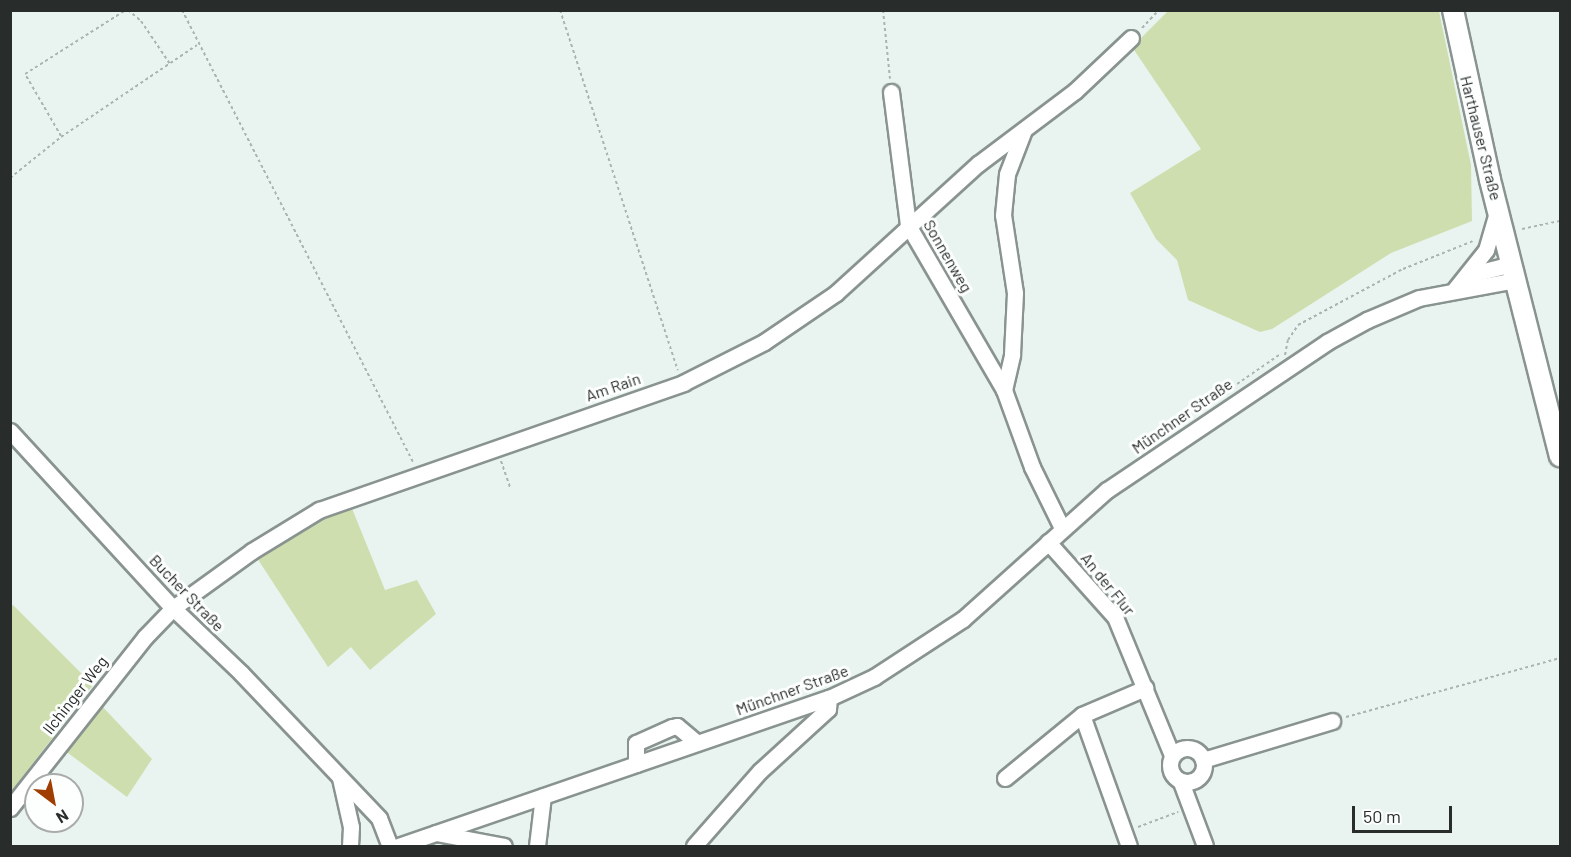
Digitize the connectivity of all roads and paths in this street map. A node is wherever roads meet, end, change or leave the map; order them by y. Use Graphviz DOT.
graph roads {
  1 [pos="127,10"];
  2 [pos="182,10"];
  3 [pos="560,10"];
  4 [pos="883,10"];
  5 [pos="1159,10"];
  6 [pos="1453,10"];
  7 [pos="1131,38"];
  8 [pos="197,45"];
  9 [pos="170,63"];
  10 [pos="891,92"];
  11 [pos="1024,130"];
  12 [pos="61,137"];
  13 [pos="10,178"];
  14 [pos="1499,208"];
  15 [pos="1560,220"];
  16 [pos="908,225"];
  17 [pos="1522,229"];
  18 [pos="1479,239"];
  19 [pos="1514,272"];
  20 [pos="1468,275"];
  21 [pos="1455,289"];
  22 [pos="1290,365"];
  23 [pos="678,367"];
  24 [pos="1004,390"];
  25 [pos="10,431"];
  26 [pos="498,453"];
  27 [pos="1560,456"];
  28 [pos="418,473"];
  29 [pos="510,487"];
  30 [pos="1062,528"];
  31 [pos="1047,542"];
  32 [pos="173,608"];
  33 [pos="1560,658"];
  34 [pos="1145,688"];
  35 [pos="829,698"];
  36 [pos="1082,715"];
  37 [pos="1332,721"];
  38 [pos="697,743"];
  39 [pos="1172,755"];
  40 [pos="1203,760"];
  41 [pos="636,764"];
  42 [pos="340,778"];
  43 [pos="1005,778"];
  44 [pos="1181,782"];
  45 [pos="543,796"];
  46 [pos="10,808"];
  47 [pos="1189,808"];
  48 [pos="436,832"];
  49 [pos="1127,839"];
  50 [pos="350,846"];
  51 [pos="390,846"];
  52 [pos="398,846"];
  53 [pos="504,846"];
  54 [pos="537,846"];
  55 [pos="694,846"];
  56 [pos="1205,846"];
  1 -- 9 [label="path"];
  1 -- 12 [label="path"];
  2 -- 8 [label="path"];
  3 -- 23 [label="path"];
  4 -- 10 [label="path"];
  5 -- 7 [label="path"];
  6 -- 14 [label="main road, Harthauser Straße"];
  7 -- 11 [label="street"];
  8 -- 9 [label="path"];
  8 -- 28 [label="path"];
  9 -- 12 [label="path"];
  10 -- 16 [label="street, Sonnenweg"];
  11 -- 16 [label="street, Am Rain"];
  11 -- 24 [label="street"];
  12 -- 13 [label="path"];
  14 -- 19 [label="main road, Harthauser Straße"];
  14 -- 20 [label="street"];
  15 -- 17 [label="path"];
  16 -- 24 [label="street, Sonnenweg"];
  16 -- 28 [label="street, Am Rain"];
  18 -- 22 [label="path"];
  19 -- 20 [label="street"];
  19 -- 21 [label="street, Münchner Straße"];
  19 -- 27 [label="main road, Harthauser Straße"];
  20 -- 21 [label="street"];
  21 -- 22 [label="street, Münchner Straße"];
  22 -- 30 [label="street, Münchner Straße"];
  24 -- 30 [label="street"];
  25 -- 32 [label="street, Bucher Straße"];
  26 -- 29 [label="path"];
  28 -- 32 [label="street, Am Rain"];
  30 -- 31 [label="street, Münchner Straße"];
  31 -- 34 [label="street, An der Flur"];
  31 -- 35 [label="street, Münchner Straße"];
  32 -- 42 [label="street, Bucher Straße"];
  32 -- 46 [label="street, Ilchinger Weg"];
  33 -- 37 [label="path"];
  34 -- 36 [label="street"];
  34 -- 39 [label="street, An der Flur"];
  35 -- 38 [label="street, Münchner Straße"];
  35 -- 55 [label="street"];
  36 -- 43 [label="street"];
  36 -- 49 [label="street"];
  37 -- 40 [label="street"];
  38 -- 41 [label="street, Münchner Straße"];
  38 -- 41 [label="street"];
  39 -- 40 [label="street"];
  39 -- 44 [label="street, An der Flur"];
  40 -- 44 [label="street"];
  41 -- 45 [label="street, Münchner Straße"];
  42 -- 50 [label="street"];
  42 -- 51 [label="street, Bucher Straße"];
  44 -- 47 [label="street, An der Flur"];
  45 -- 48 [label="street, Münchner Straße"];
  45 -- 54 [label="street"];
  47 -- 49 [label="path"];
  47 -- 56 [label="street, An der Flur"];
  48 -- 52 [label="street, Münchner Straße"];
  48 -- 53 [label="street"];
}
